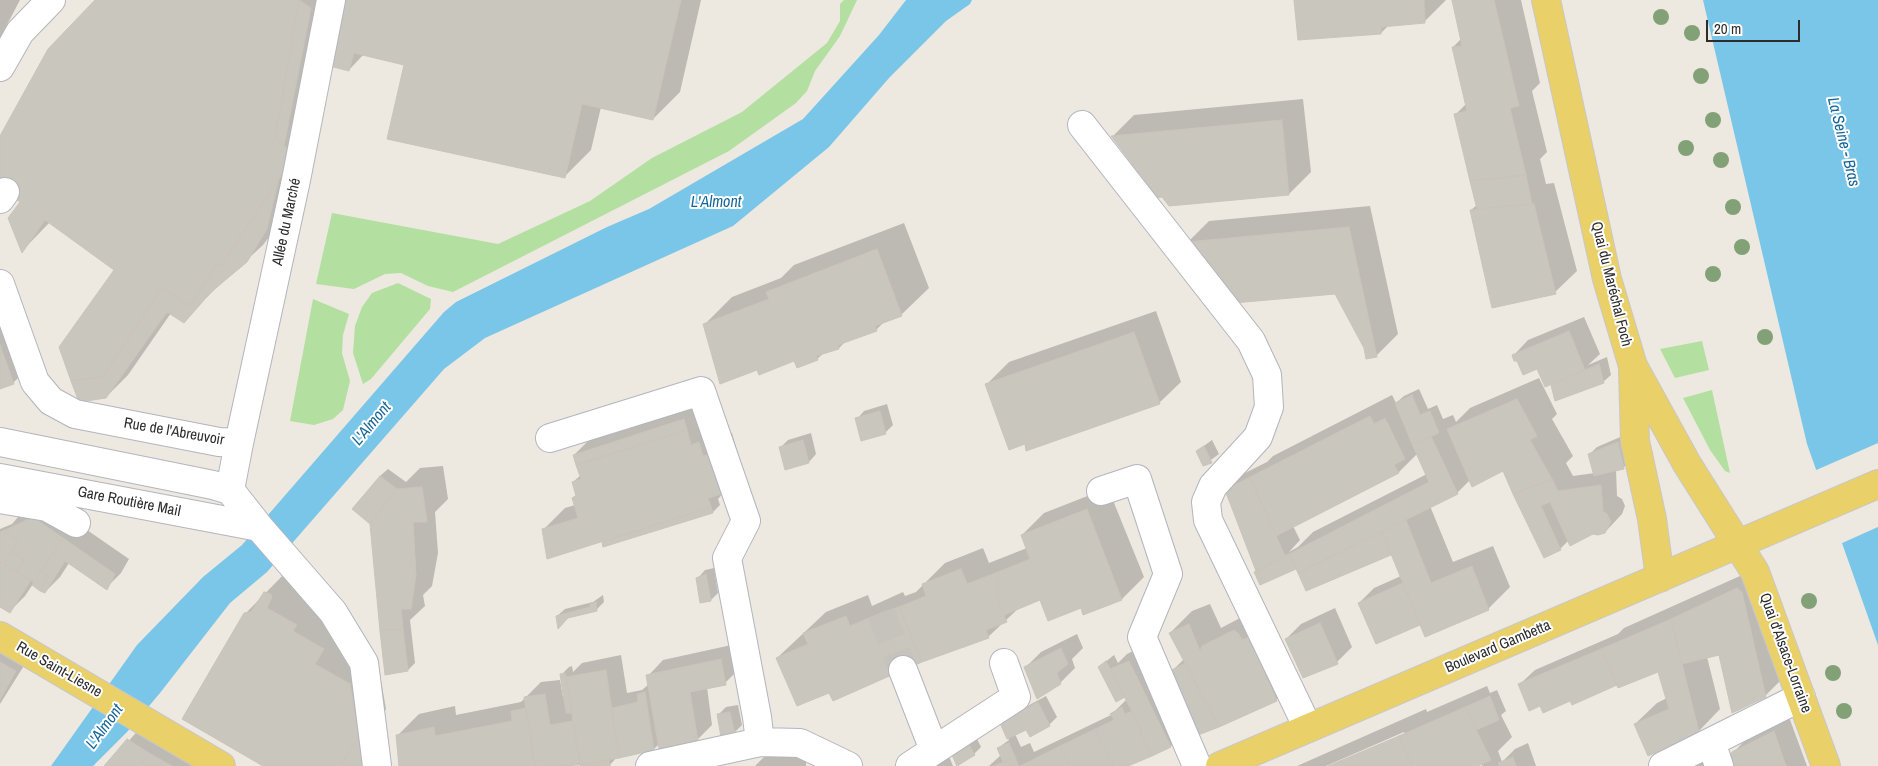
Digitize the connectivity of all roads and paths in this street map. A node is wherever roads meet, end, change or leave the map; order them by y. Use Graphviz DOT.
graph roads {
  1 [pos="51,0"];
  2 [pos="331,0"];
  3 [pos="1546,0"];
  4 [pos="0,67"];
  5 [pos="1082,125"];
  6 [pos="0,284"];
  7 [pos="1633,366"];
  8 [pos="550,438"];
  9 [pos="0,442"];
  10 [pos="239,443"];
  11 [pos="0,478"];
  12 [pos="1878,484"];
  13 [pos="230,490"];
  14 [pos="1101,491"];
  15 [pos="0,499"];
  16 [pos="76,523"];
  17 [pos="259,527"];
  18 [pos="1739,542"];
  19 [pos="1660,578"];
  20 [pos="0,636"];
  21 [pos="1004,663"];
  22 [pos="903,670"];
  23 [pos="1801,697"];
  24 [pos="1308,728"];
  25 [pos="760,742"];
  26 [pos="934,750"];
  27 [pos="802,754"];
  28 [pos="1715,754"];
  29 [pos="221,766"];
  30 [pos="377,766"];
  31 [pos="650,766"];
  32 [pos="848,766"];
  33 [pos="910,766"];
  34 [pos="1197,766"];
  35 [pos="1220,766"];
  36 [pos="1664,766"];
  37 [pos="1826,766"];
  1 -- 4 [label="street"];
  2 -- 10 [label="street, Allée du Marché"];
  3 -- 7 [label="main road, Quai du Maréchal Foch"];
  5 -- 24 [label="street"];
  6 -- 10 [label="street, Rue de l'Abreuvoir"];
  7 -- 18 [label="main road, Quai du Maréchal Foch"];
  7 -- 19 [label="main road"];
  8 -- 25 [label="street"];
  9 -- 13 [label="street"];
  10 -- 13 [label="street, Rue de l'Abreuvoir"];
  11 -- 17 [label="street, Gare Routière Mail"];
  12 -- 18 [label="main road, Boulevard Gambetta"];
  13 -- 17 [label="street"];
  14 -- 34 [label="street"];
  15 -- 16 [label="street"];
  17 -- 30 [label="street"];
  18 -- 19 [label="main road, Boulevard Gambetta"];
  18 -- 23 [label="main road, Quai d'Alsace-Lorraine"];
  19 -- 24 [label="main road, Boulevard Gambetta"];
  20 -- 29 [label="main road, Rue Saint-Liesne"];
  21 -- 26 [label="street"];
  22 -- 26 [label="street"];
  23 -- 28 [label="street"];
  23 -- 37 [label="main road, Quai d'Alsace-Lorraine"];
  24 -- 35 [label="main road, Boulevard Gambetta"];
  25 -- 27 [label="street"];
  25 -- 31 [label="street"];
  26 -- 33 [label="street"];
  27 -- 32 [label="street"];
  28 -- 36 [label="street"];
}
